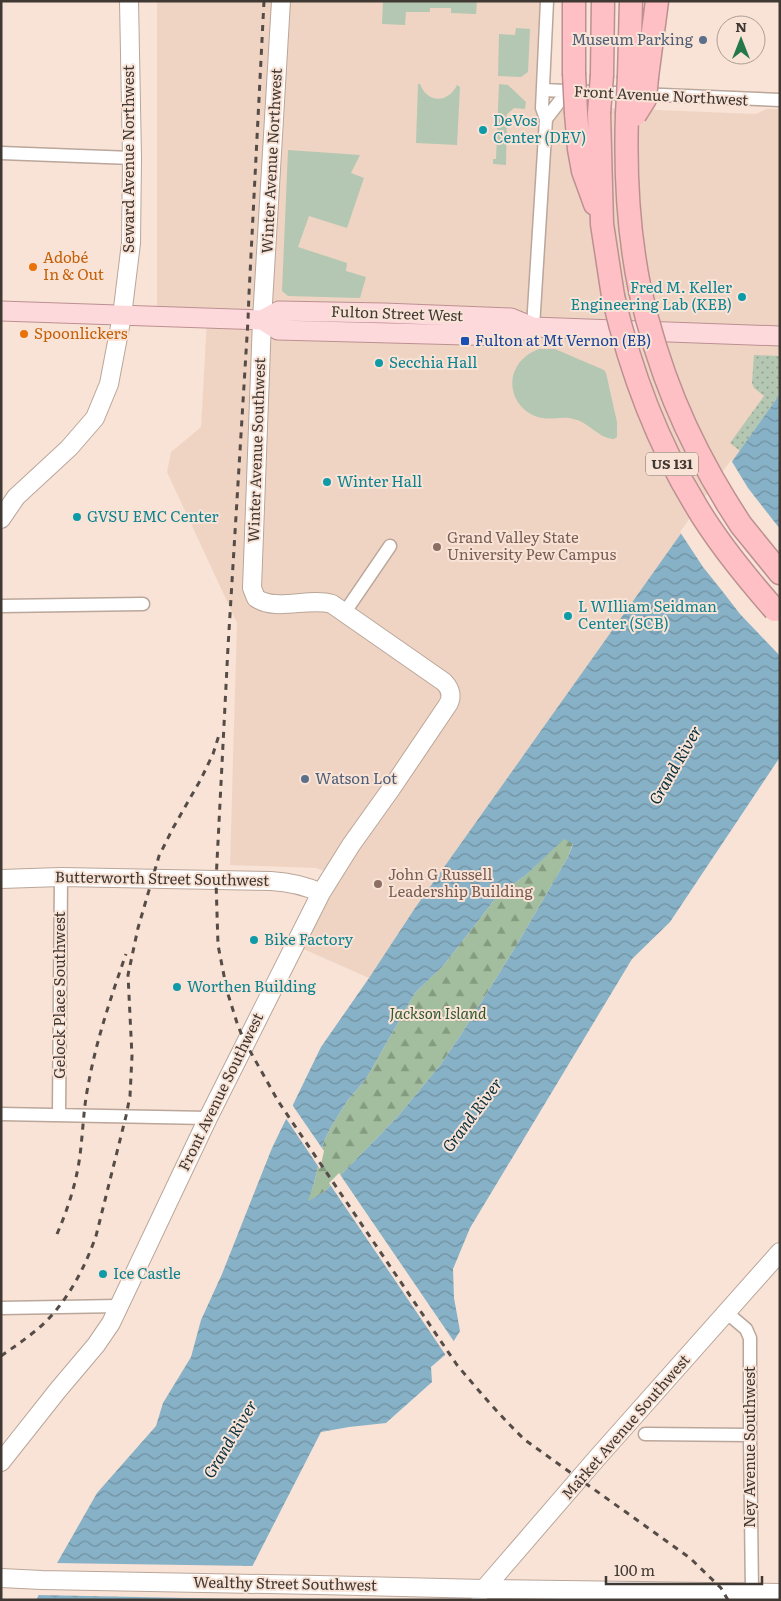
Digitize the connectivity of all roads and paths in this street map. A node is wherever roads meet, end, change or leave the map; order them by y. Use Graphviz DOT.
graph roads {
  1 [pos="129,1"];
  2 [pos="281,1"];
  3 [pos="547,1"];
  4 [pos="574,1"];
  5 [pos="604,1"];
  6 [pos="631,1"];
  7 [pos="657,1"];
  8 [pos="638,76"];
  9 [pos="543,90"];
  10 [pos="576,92"];
  11 [pos="780,100"];
  12 [pos="546,120"];
  13 [pos="1,153"];
  14 [pos="132,158"];
  15 [pos="602,224"];
  16 [pos="1,311"];
  17 [pos="122,316"];
  18 [pos="262,320"];
  19 [pos="533,327"];
  20 [pos="780,336"];
  21 [pos="727,503"];
  22 [pos="1,519"];
  23 [pos="390,546"];
  24 [pos="780,548"];
  25 [pos="780,573"];
  26 [pos="143,604"];
  27 [pos="1,606"];
  28 [pos="344,612"];
  29 [pos="778,614"];
  30 [pos="61,877"];
  31 [pos="1,879"];
  32 [pos="321,893"];
  33 [pos="1,1114"];
  34 [pos="60,1114"];
  35 [pos="208,1118"];
  36 [pos="779,1254"];
  37 [pos="120,1306"];
  38 [pos="1,1308"];
  39 [pos="726,1312"];
  40 [pos="645,1434"];
  41 [pos="750,1435"];
  42 [pos="1,1462"];
  43 [pos="1,1578"];
  44 [pos="376,1586"];
  45 [pos="752,1592"];
  46 [pos="780,1593"];
  47 [pos="477,1595"];
  48 [pos="408,1600"];
  1 -- 14 [label="street, Seward Avenue Northwest"];
  2 -- 18 [label="street, Winter Avenue Northwest"];
  3 -- 9 [label="street"];
  4 -- 10 [label="highway"];
  5 -- 15 [label="highway, US 131, bridge"];
  6 -- 8 [label="highway"];
  7 -- 8 [label="highway"];
  8 -- 21 [label="highway, US 131, bridge"];
  9 -- 10 [label="street, Front Avenue Northwest"];
  9 -- 12 [label="street"];
  10 -- 11 [label="street, Front Avenue Northwest"];
  10 -- 12 [label="street"];
  10 -- 15 [label="highway"];
  12 -- 19 [label="street"];
  13 -- 14 [label="street"];
  14 -- 17 [label="street, Seward Avenue Northwest"];
  15 -- 29 [label="highway, US 131, bridge"];
  16 -- 17 [label="main road, Fulton Street West"];
  17 -- 18 [label="main road, Fulton Street West"];
  17 -- 22 [label="street, Seward Avenue Northwest"];
  18 -- 19 [label="main road, Fulton Street West"];
  18 -- 28 [label="street, Winter Avenue Southwest"];
  19 -- 20 [label="main road, Fulton Street West"];
  21 -- 24 [label="highway"];
  21 -- 25 [label="highway, US 131"];
  23 -- 28 [label="street"];
  26 -- 27 [label="street"];
  28 -- 32 [label="street, Front Avenue Southwest"];
  30 -- 31 [label="street, Butterworth Street Southwest"];
  30 -- 32 [label="street, Butterworth Street Southwest"];
  30 -- 34 [label="street, Gelock Place Southwest"];
  32 -- 35 [label="street, Front Avenue Southwest"];
  33 -- 34 [label="street"];
  34 -- 35 [label="street"];
  35 -- 37 [label="street, Front Avenue Southwest"];
  36 -- 39 [label="street, Market Avenue Southwest"];
  37 -- 38 [label="street"];
  37 -- 42 [label="street, Front Avenue Southwest"];
  39 -- 41 [label="street, Ney Avenue Southwest"];
  39 -- 47 [label="street, Market Avenue Southwest"];
  40 -- 41 [label="street"];
  41 -- 45 [label="street, Ney Avenue Southwest"];
  43 -- 44 [label="street, Wealthy Street Southwest"];
  44 -- 47 [label="street, Wealthy Street Southwest"];
  44 -- 48 [label="street"];
  45 -- 46 [label="street, Wealthy Street Southwest"];
  45 -- 47 [label="street, Wealthy Street Southwest"];
}
